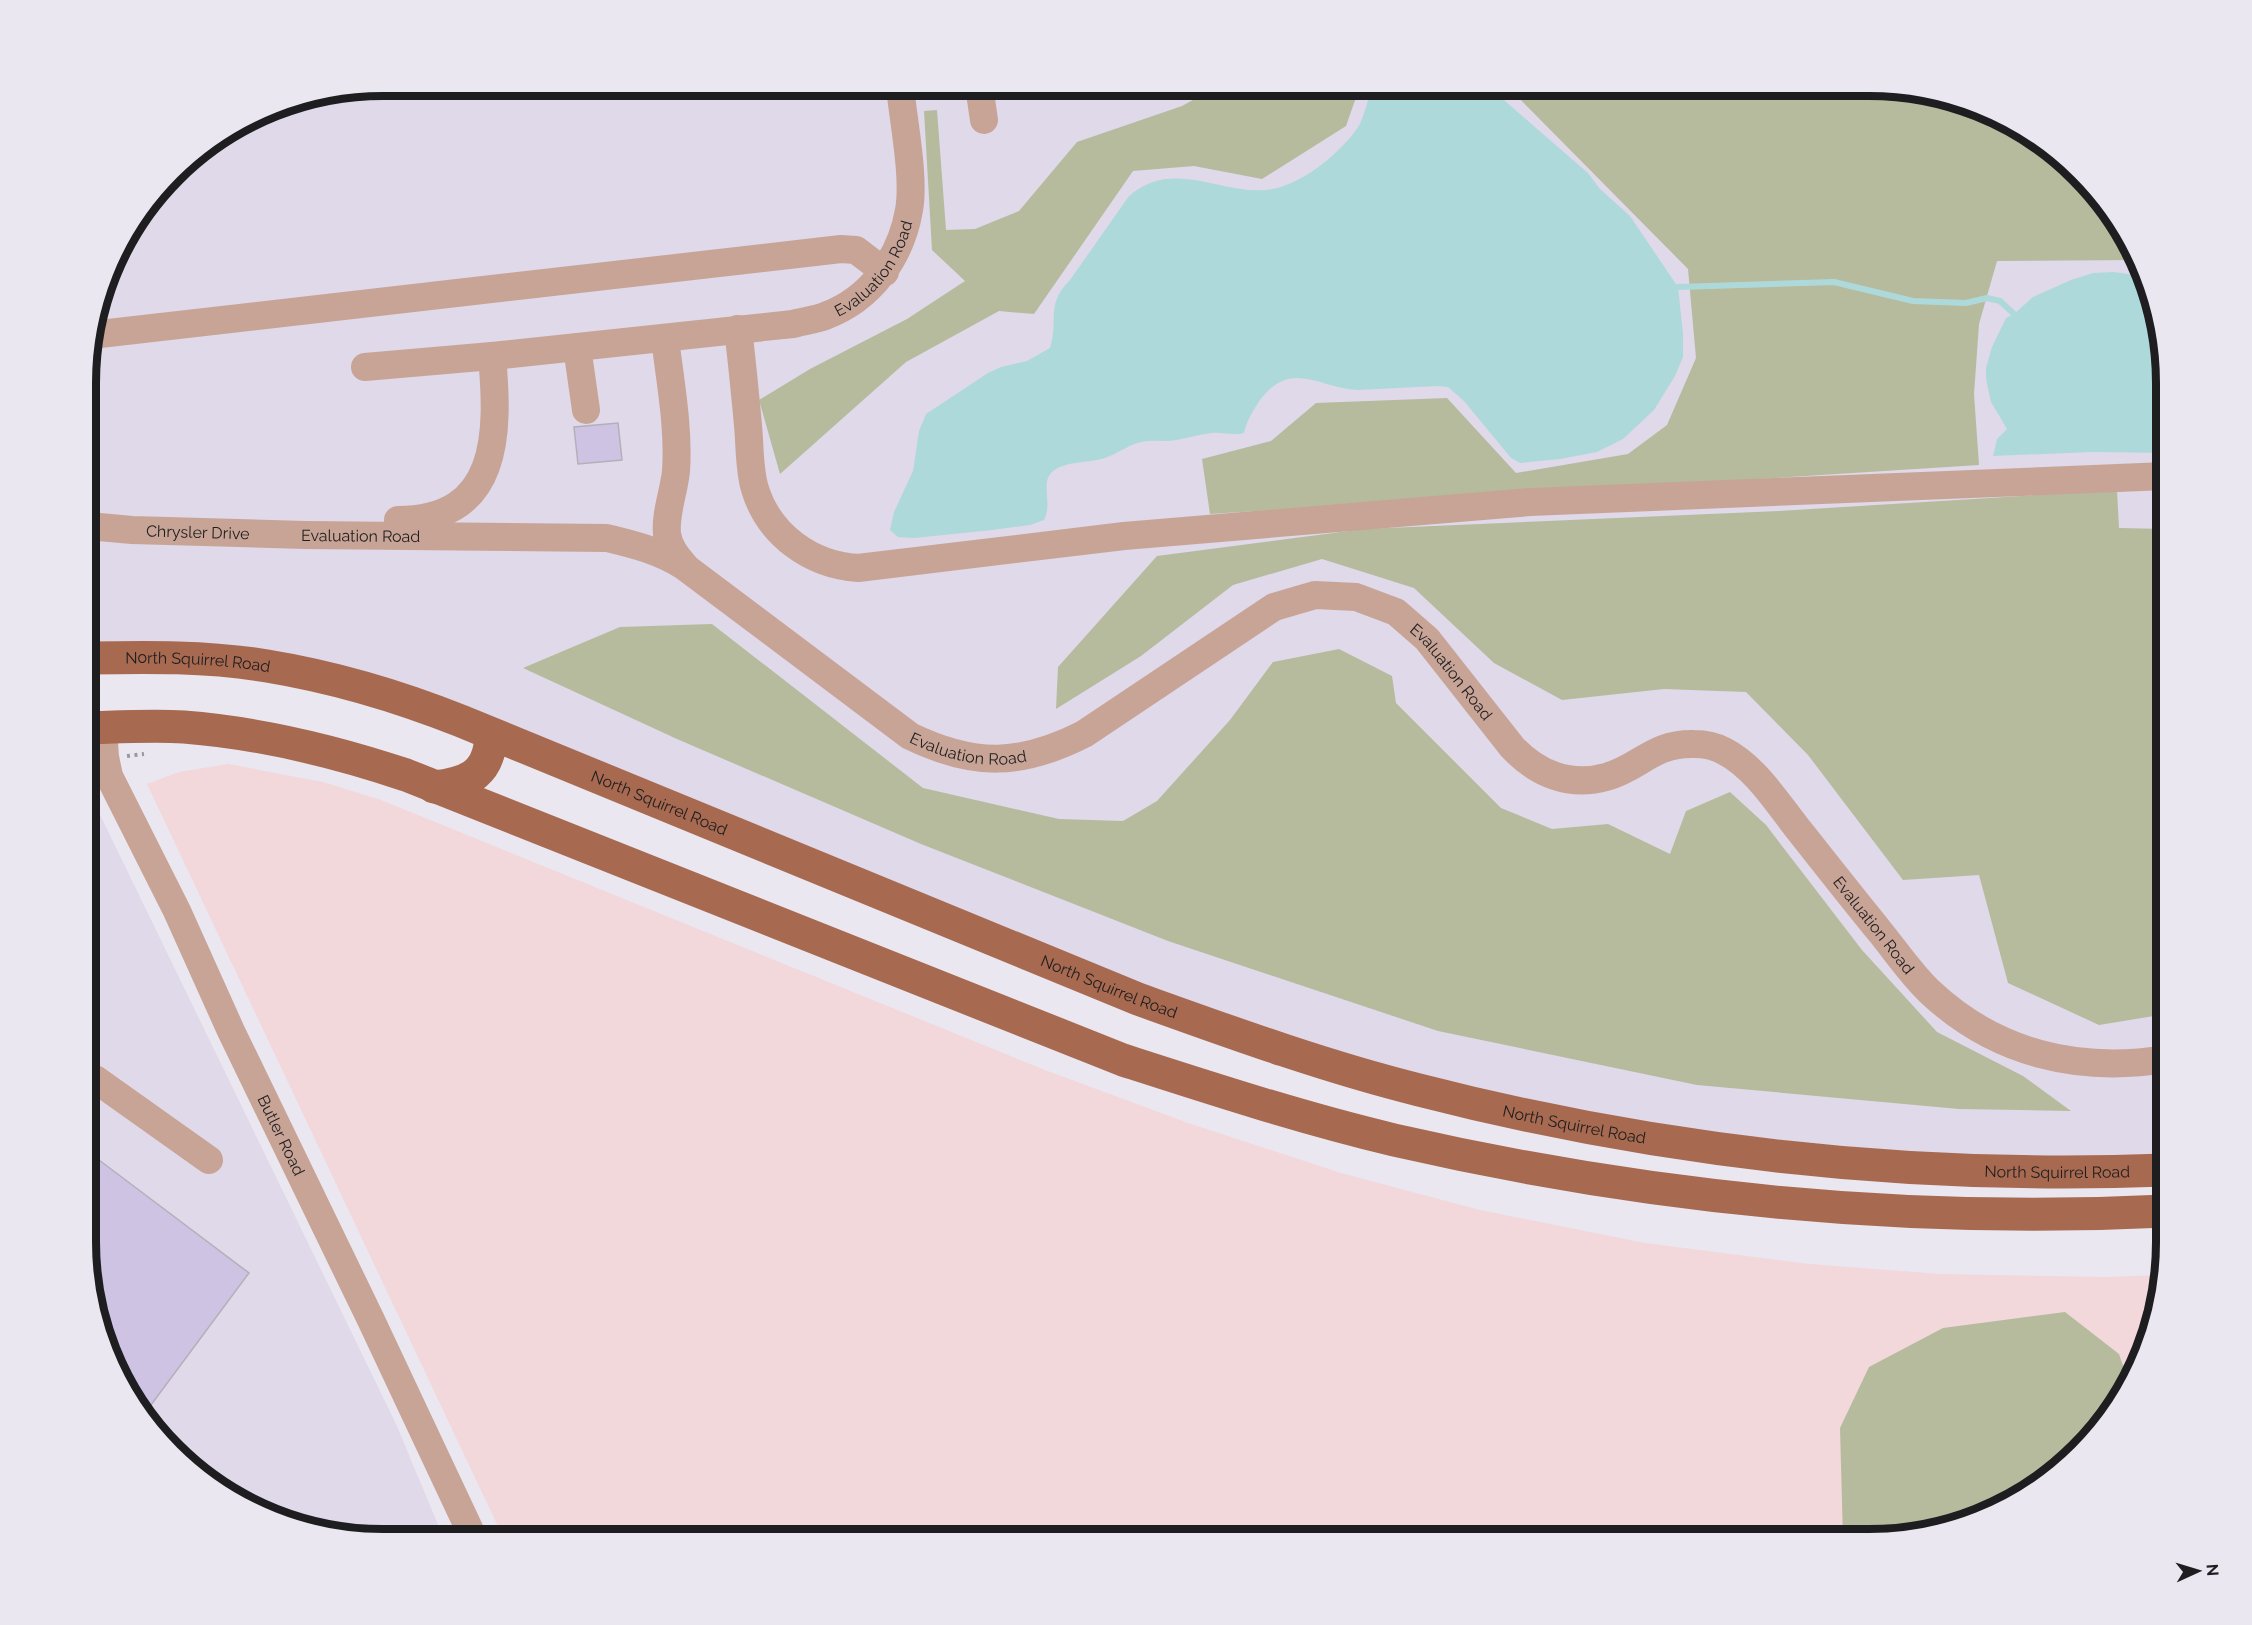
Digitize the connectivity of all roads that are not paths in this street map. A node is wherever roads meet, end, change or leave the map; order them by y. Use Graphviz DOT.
graph roads {
  1 [pos="901,96"];
  2 [pos="980,96"];
  3 [pos="984,120"];
  4 [pos="885,272"];
  5 [pos="738,329"];
  6 [pos="100,334"];
  7 [pos="665,338"];
  8 [pos="578,347"];
  9 [pos="492,356"];
  10 [pos="365,367"];
  11 [pos="586,410"];
  12 [pos="2156,476"];
  13 [pos="96,527"];
  14 [pos="305,535"];
  15 [pos="685,567"];
  16 [pos="96,658"];
  17 [pos="96,728"];
  18 [pos="96,731"];
  19 [pos="491,734"];
  20 [pos="434,786"];
  21 [pos="2156,1060"];
  22 [pos="96,1088"];
  23 [pos="209,1160"];
  24 [pos="2156,1170"];
  25 [pos="2156,1211"];
  26 [pos="469,1529"];
  1 -- 4 [label="street, Evaluation Road"];
  2 -- 3 [label="street"];
  4 -- 5 [label="street, Evaluation Road"];
  4 -- 6 [label="street"];
  5 -- 7 [label="street, Evaluation Road"];
  5 -- 12 [label="street"];
  7 -- 8 [label="street, Evaluation Road"];
  7 -- 15 [label="street, Evaluation Road"];
  8 -- 9 [label="street, Evaluation Road"];
  8 -- 11 [label="street"];
  9 -- 10 [label="street"];
  9 -- 14 [label="street, Evaluation Road"];
  13 -- 14 [label="street, Chrysler Drive"];
  14 -- 15 [label="street, Evaluation Road"];
  15 -- 21 [label="street, Evaluation Road"];
  16 -- 19 [label="main road, North Squirrel Road"];
  17 -- 20 [label="main road"];
  18 -- 26 [label="street, Butler Road"];
  19 -- 20 [label="main road"];
  19 -- 24 [label="main road, North Squirrel Road"];
  20 -- 25 [label="main road"];
  22 -- 23 [label="street"];
}
